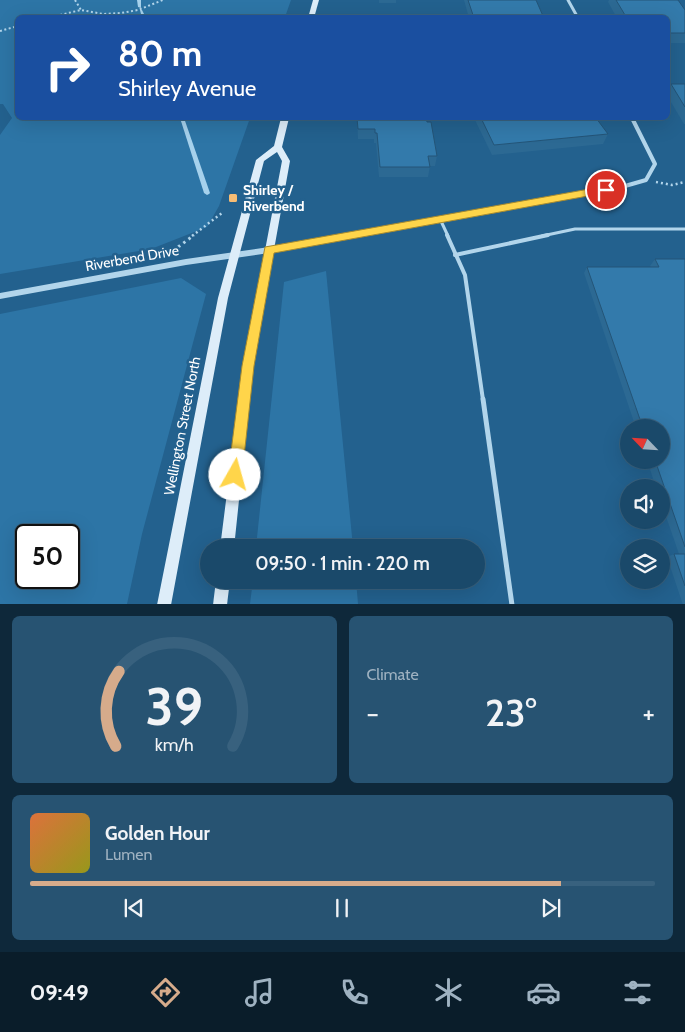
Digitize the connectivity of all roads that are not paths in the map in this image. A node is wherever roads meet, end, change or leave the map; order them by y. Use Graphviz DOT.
graph roads {
  1 [pos="316,0"];
  2 [pos="568,0"];
  3 [pos="312,15"];
  4 [pos="576,15"];
  5 [pos="284,120"];
  6 [pos="633,120"];
  7 [pos="278,146"];
  8 [pos="440,219"];
  9 [pos="685,229"];
  10 [pos="269,250"];
  11 [pos="234,254"];
  12 [pos="455,255"];
  13 [pos="0,296"];
  14 [pos="228,539"];
  15 [pos="222,589"];
  16 [pos="164,604"];
  17 [pos="220,604"];
  18 [pos="512,604"];
  1 -- 3 [label="main road"];
  2 -- 4 [label="street"];
  5 -- 7 [label="main road"];
  6 -- 8 [label="street"];
  7 -- 10 [label="main road"];
  7 -- 11 [label="main road, Wellington Street North"];
  8 -- 10 [label="street"];
  8 -- 12 [label="lane"];
  9 -- 12 [label="lane"];
  10 -- 11 [label="street, Riverbend Drive"];
  10 -- 14 [label="main road"];
  11 -- 13 [label="street, Riverbend Drive"];
  11 -- 16 [label="main road, Wellington Street North"];
  12 -- 18 [label="lane"];
  15 -- 17 [label="main road"];
}
